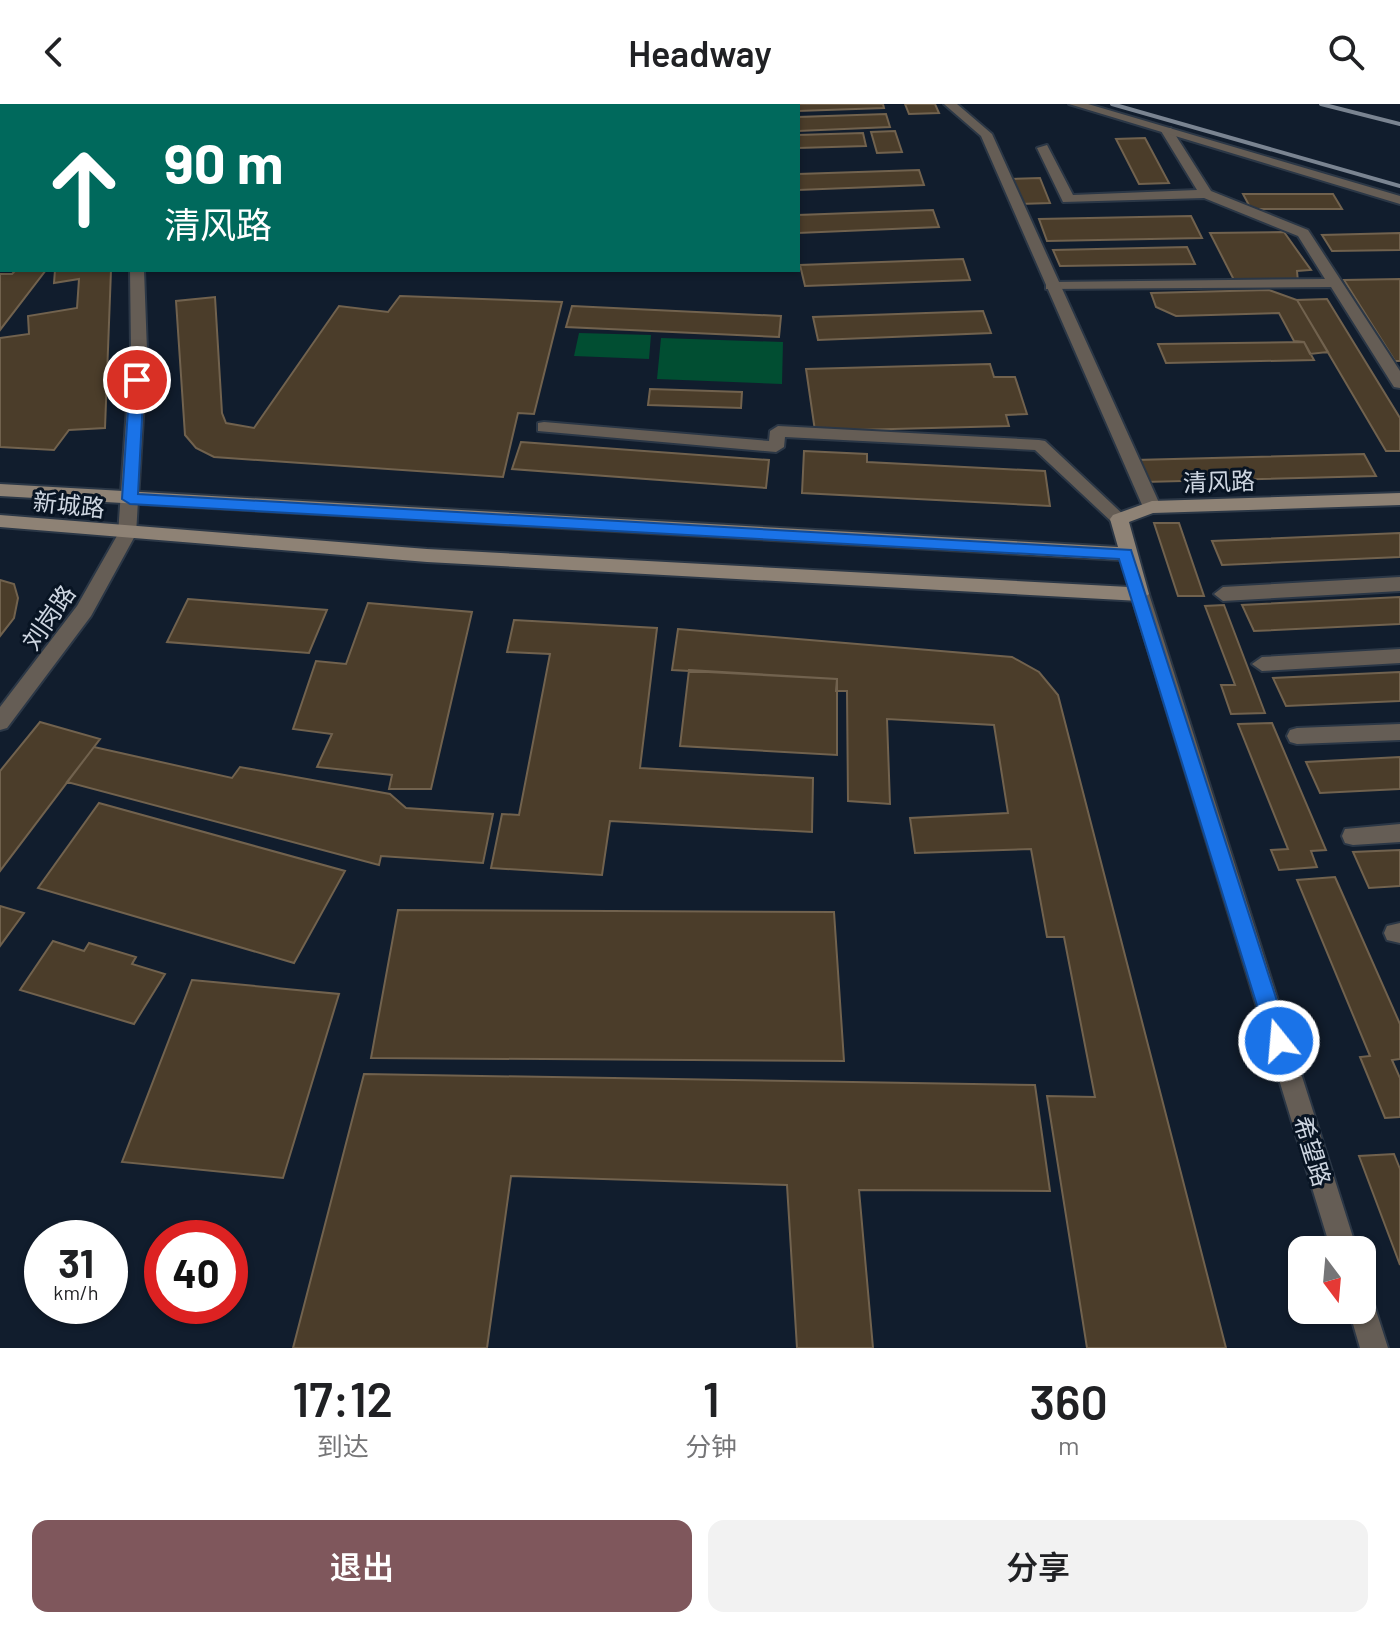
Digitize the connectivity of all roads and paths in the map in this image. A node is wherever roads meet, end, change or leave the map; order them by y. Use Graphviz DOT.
graph roads {
  1 [pos="950,104"];
  2 [pos="1075,104"];
  3 [pos="1167,131"];
  4 [pos="1043,148"];
  5 [pos="1206,194"];
  6 [pos="1400,200"];
  7 [pos="137,272"];
  8 [pos="1334,283"];
  9 [pos="1051,286"];
  10 [pos="1400,383"];
  11 [pos="544,427"];
  12 [pos="0,490"];
  13 [pos="130,499"];
  14 [pos="1400,499"];
  15 [pos="1152,507"];
  16 [pos="1119,519"];
  17 [pos="0,521"];
  18 [pos="127,534"];
  19 [pos="1126,554"];
  20 [pos="1400,584"];
  21 [pos="1140,594"];
  22 [pos="1223,594"];
  23 [pos="1400,656"];
  24 [pos="1262,664"];
  25 [pos="0,722"];
  26 [pos="1400,732"];
  27 [pos="1297,736"];
  28 [pos="1400,833"];
  29 [pos="1353,836"];
  30 [pos="1340,1236"];
  31 [pos="1367,1324"];
  32 [pos="1374,1348"];
  1 -- 9 [label="street"];
  2 -- 3 [label="street"];
  3 -- 5 [label="street"];
  3 -- 6 [label="street"];
  4 -- 5 [label="street"];
  5 -- 8 [label="street"];
  7 -- 13 [label="street"];
  8 -- 9 [label="street"];
  8 -- 10 [label="street"];
  9 -- 15 [label="street"];
  11 -- 16 [label="street"];
  12 -- 13 [label="main road, 新城路"];
  13 -- 18 [label="street"];
  13 -- 19 [label="main road, 新城路"];
  14 -- 15 [label="main road, 清风路"];
  15 -- 16 [label="main road, 清风路"];
  16 -- 19 [label="main road"];
  17 -- 18 [label="main road, 新城路"];
  18 -- 21 [label="main road, 新城路"];
  18 -- 25 [label="street, 刘岗路"];
  19 -- 21 [label="main road"];
  20 -- 22 [label="street"];
  21 -- 30 [label="street, 希望路"];
  23 -- 24 [label="street"];
  26 -- 27 [label="street"];
  28 -- 29 [label="street"];
  31 -- 32 [label="street"];
}
